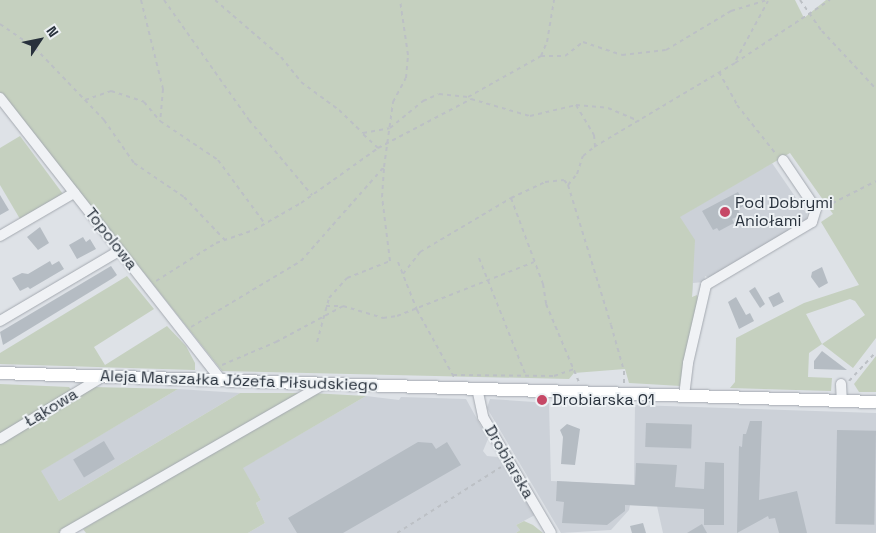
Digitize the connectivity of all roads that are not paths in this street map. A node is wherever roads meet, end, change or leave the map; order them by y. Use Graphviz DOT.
graph roads {
  1 [pos="0,98"];
  2 [pos="783,160"];
  3 [pos="74,192"];
  4 [pos="0,236"];
  5 [pos="786,245"];
  6 [pos="119,251"];
  7 [pos="704,289"];
  8 [pos="0,321"];
  9 [pos="0,373"];
  10 [pos="102,377"];
  11 [pos="222,381"];
  12 [pos="324,384"];
  13 [pos="841,384"];
  14 [pos="477,388"];
  15 [pos="684,396"];
  16 [pos="842,401"];
  17 [pos="876,402"];
  18 [pos="0,439"];
  19 [pos="65,533"];
  20 [pos="551,533"];
  1 -- 3 [label="street, Topolowa"];
  2 -- 7 [label="street"];
  3 -- 4 [label="street"];
  3 -- 6 [label="street, Topolowa"];
  5 -- 7 [label="street"];
  6 -- 8 [label="street"];
  6 -- 11 [label="street, Topolowa"];
  7 -- 15 [label="street"];
  9 -- 10 [label="main road, Aleja Marszałka Józefa Piłsudskiego"];
  10 -- 11 [label="main road, Aleja Marszałka Józefa Piłsudskiego"];
  10 -- 18 [label="street, Łąkowa"];
  11 -- 12 [label="main road, Aleja Marszałka Józefa Piłsudskiego"];
  12 -- 14 [label="main road, Aleja Marszałka Józefa Piłsudskiego"];
  12 -- 19 [label="street"];
  13 -- 16 [label="street"];
  14 -- 15 [label="main road, Aleja Marszałka Józefa Piłsudskiego"];
  14 -- 20 [label="street, Drobiarska"];
  15 -- 16 [label="main road, Aleja Marszałka Józefa Piłsudskiego"];
  16 -- 17 [label="main road, Aleja Marszałka Józefa Piłsudskiego"];
}
